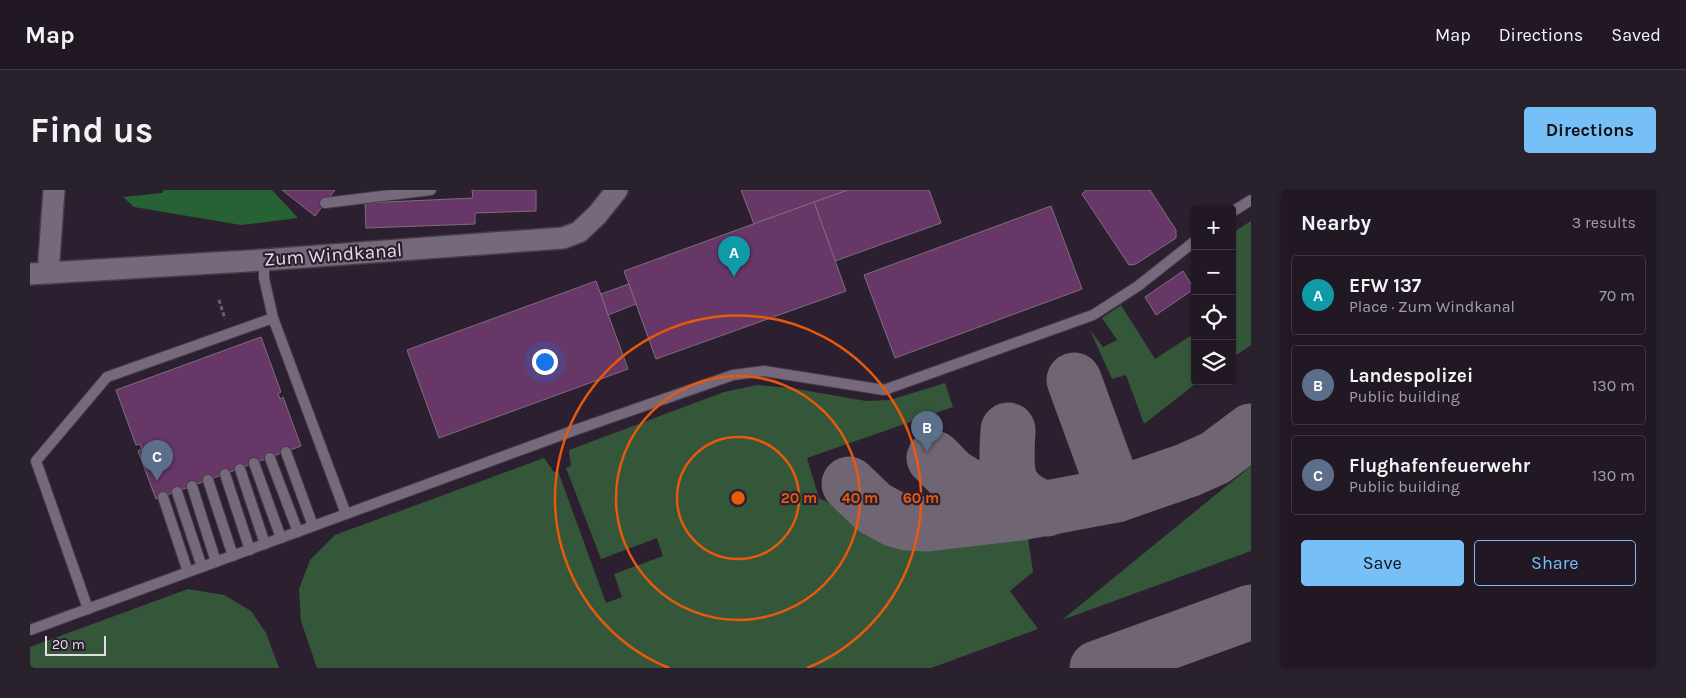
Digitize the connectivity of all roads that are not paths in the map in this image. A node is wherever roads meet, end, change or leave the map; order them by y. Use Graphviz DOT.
graph roads {
  1 [pos="54,190"];
  2 [pos="431,190"];
  3 [pos="617,190"];
  4 [pos="1251,200"];
  5 [pos="325,203"];
  6 [pos="1236,209"];
  7 [pos="1191,244"];
  8 [pos="264,260"];
  9 [pos="40,273"];
  10 [pos="272,318"];
  11 [pos="286,452"];
  12 [pos="270,458"];
  13 [pos="254,463"];
  14 [pos="240,469"];
  15 [pos="225,474"];
  16 [pos="208,480"];
  17 [pos="192,486"];
  18 [pos="177,492"];
  19 [pos="163,497"];
  20 [pos="346,514"];
  21 [pos="313,526"];
  22 [pos="298,532"];
  23 [pos="281,538"];
  24 [pos="265,544"];
  25 [pos="250,550"];
  26 [pos="233,556"];
  27 [pos="216,562"];
  28 [pos="202,567"];
  29 [pos="188,572"];
  30 [pos="88,609"];
  31 [pos="30,630"];
  1 -- 9 [label="street"];
  2 -- 5 [label="lane"];
  3 -- 8 [label="street, Zum Windkanal"];
  4 -- 6 [label="lane"];
  7 -- 20 [label="lane"];
  8 -- 9 [label="street, Zum Windkanal"];
  8 -- 10 [label="lane"];
  10 -- 20 [label="lane"];
  10 -- 30 [label="lane"];
  11 -- 21 [label="lane"];
  12 -- 22 [label="lane"];
  13 -- 23 [label="lane"];
  14 -- 24 [label="lane"];
  15 -- 25 [label="lane"];
  16 -- 26 [label="lane"];
  17 -- 27 [label="lane"];
  18 -- 28 [label="lane"];
  19 -- 29 [label="lane"];
  20 -- 21 [label="lane"];
  21 -- 22 [label="lane"];
  22 -- 23 [label="lane"];
  23 -- 24 [label="lane"];
  24 -- 25 [label="lane"];
  25 -- 26 [label="lane"];
  26 -- 27 [label="lane"];
  27 -- 28 [label="lane"];
  28 -- 29 [label="lane"];
  29 -- 30 [label="lane"];
  30 -- 31 [label="lane"];
}
